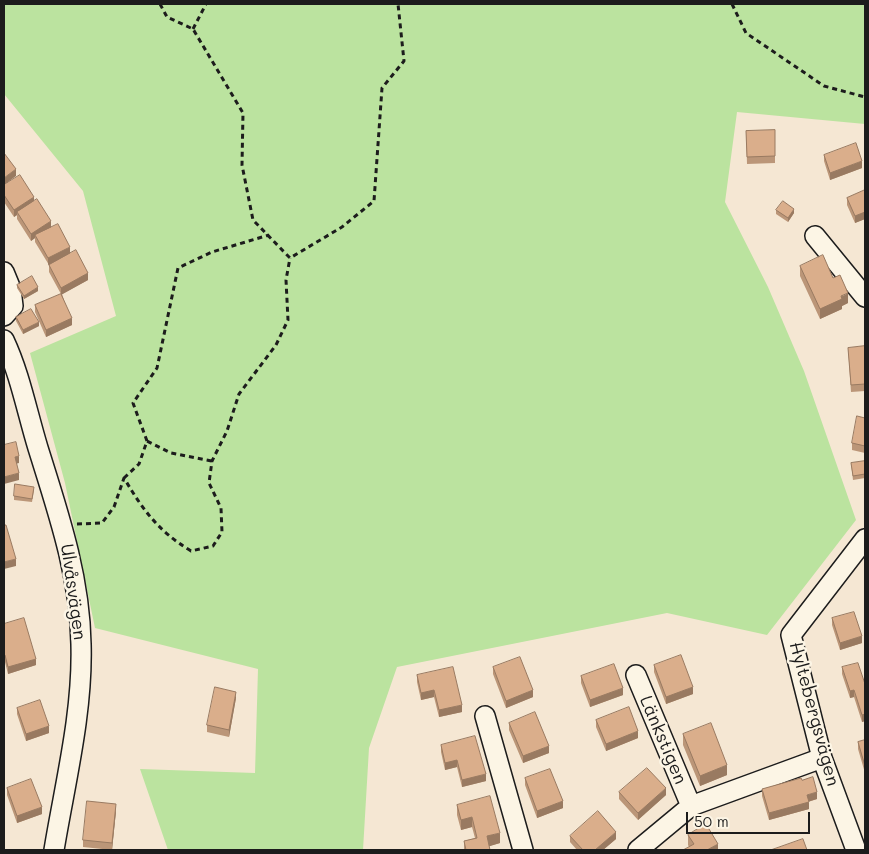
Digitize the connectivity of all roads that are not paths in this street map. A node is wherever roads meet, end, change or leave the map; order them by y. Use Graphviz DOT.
graph roads {
  1 [pos="815,236"];
  2 [pos="4,272"];
  3 [pos="865,297"];
  4 [pos="4,316"];
  5 [pos="4,340"];
  6 [pos="865,539"];
  7 [pos="636,675"];
  8 [pos="485,716"];
  9 [pos="822,758"];
  10 [pos="691,806"];
  11 [pos="54,850"];
  12 [pos="523,850"];
  13 [pos="638,850"];
  14 [pos="856,850"];
  1 -- 3 [label="street"];
  2 -- 4 [label="street"];
  5 -- 11 [label="street, Ulvåsvägen"];
  6 -- 9 [label="street, Hyltebergsvägen"];
  7 -- 10 [label="street, Länkstigen"];
  8 -- 12 [label="street"];
  9 -- 10 [label="street"];
  9 -- 14 [label="street, Hyltebergsvägen"];
  10 -- 13 [label="street"];
}
